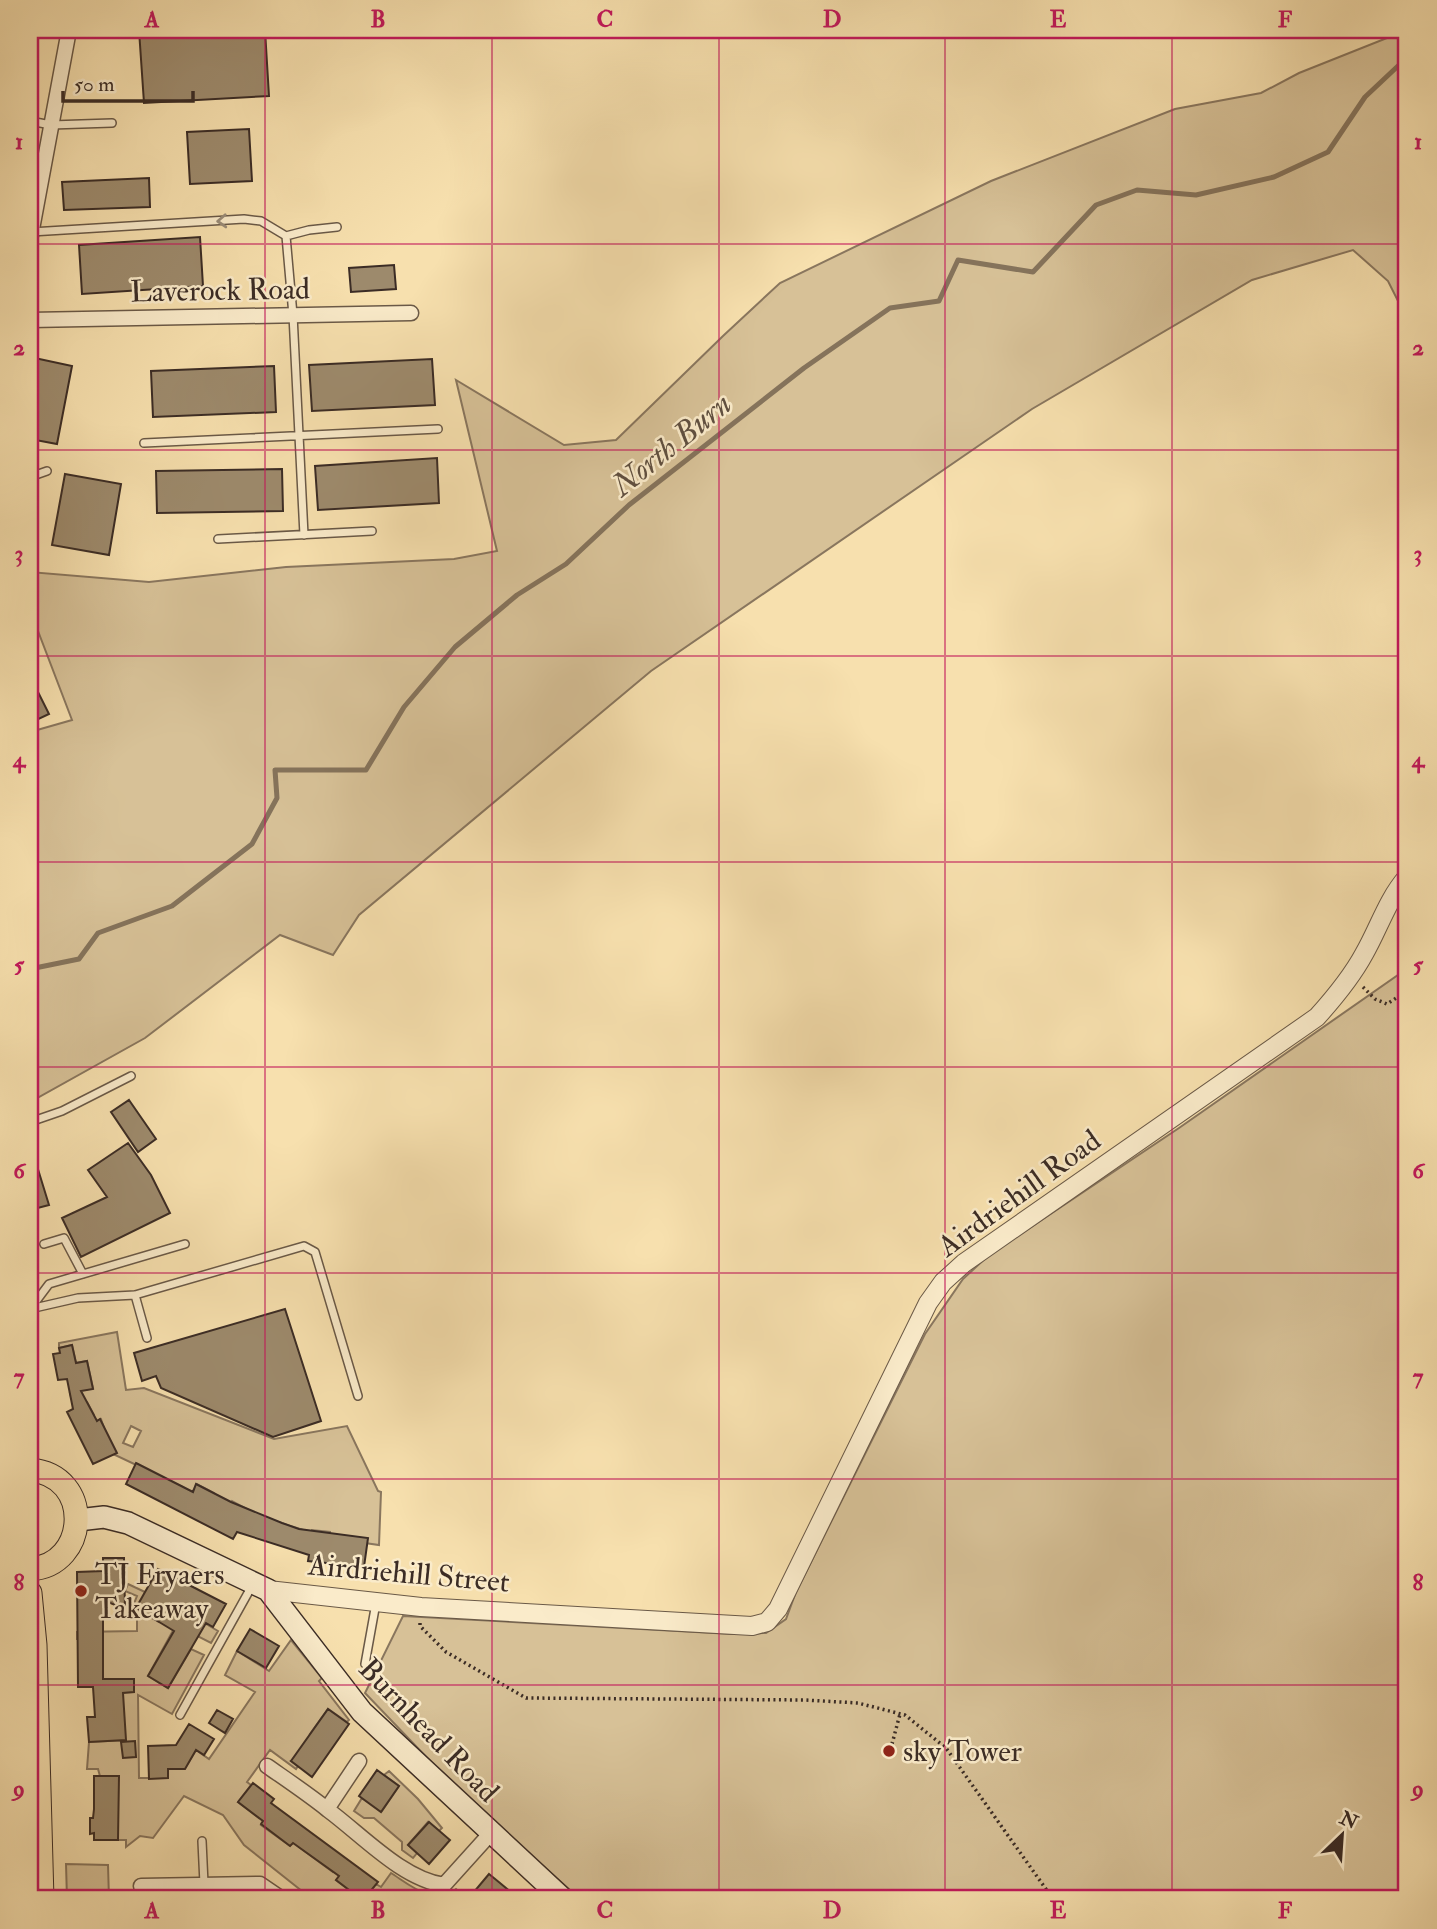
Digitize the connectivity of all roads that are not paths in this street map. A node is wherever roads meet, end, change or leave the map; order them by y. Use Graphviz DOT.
graph roads {
  1 [pos="68,30"];
  2 [pos="30,121"];
  3 [pos="112,124"];
  4 [pos="51,125"];
  5 [pos="35,182"];
  6 [pos="337,227"];
  7 [pos="30,236"];
  8 [pos="286,236"];
  9 [pos="411,313"];
  10 [pos="293,315"];
  11 [pos="30,320"];
  12 [pos="438,429"];
  13 [pos="298,437"];
  14 [pos="144,443"];
  15 [pos="47,471"];
  16 [pos="30,477"];
  17 [pos="372,531"];
  18 [pos="304,535"];
  19 [pos="218,539"];
  20 [pos="1407,877"];
  21 [pos="131,1076"];
  22 [pos="30,1122"];
  23 [pos="44,1244"];
  24 [pos="186,1244"];
  25 [pos="83,1275"];
  26 [pos="135,1295"];
  27 [pos="30,1309"];
  28 [pos="147,1338"];
  29 [pos="358,1396"];
  30 [pos="30,1470"];
  31 [pos="78,1520"];
  32 [pos="30,1569"];
  33 [pos="261,1587"];
  34 [pos="30,1593"];
  35 [pos="376,1603"];
  36 [pos="752,1626"];
  37 [pos="365,1664"];
  38 [pos="180,1715"];
  39 [pos="359,1761"];
  40 [pos="267,1766"];
  41 [pos="327,1809"];
  42 [pos="490,1834"];
  43 [pos="202,1842"];
  44 [pos="204,1884"];
  45 [pos="141,1886"];
  46 [pos="42,1899"];
  47 [pos="282,1899"];
  48 [pos="562,1899"];
  1 -- 4 [label="street"];
  2 -- 4 [label="lane"];
  3 -- 4 [label="lane"];
  4 -- 5 [label="street"];
  5 -- 7 [label="street"];
  6 -- 8 [label="lane"];
  8 -- 7 [label="lane, one-way"];
  8 -- 10 [label="lane"];
  9 -- 10 [label="street, Laverock Road"];
  10 -- 11 [label="street, Laverock Road"];
  10 -- 13 [label="lane"];
  12 -- 13 [label="lane"];
  13 -- 14 [label="lane"];
  13 -- 18 [label="lane"];
  15 -- 16 [label="lane"];
  17 -- 18 [label="lane"];
  18 -- 19 [label="lane"];
  20 -- 36 [label="street, Airdriehill Road"];
  21 -- 22 [label="lane"];
  23 -- 25 [label="lane"];
  24 -- 25 [label="lane"];
  25 -- 27 [label="lane"];
  26 -- 27 [label="lane"];
  26 -- 28 [label="lane"];
  26 -- 29 [label="lane"];
  30 -- 31 [label="main road"];
  31 -- 32 [label="main road"];
  31 -- 33 [label="main road, Airdriehill Street"];
  33 -- 35 [label="street, Airdriehill Street"];
  33 -- 38 [label="lane"];
  33 -- 42 [label="main road, Burnhead Road"];
  34 -- 46 [label="main road"];
  35 -- 36 [label="street, Airdriehill Street"];
  35 -- 37 [label="lane"];
  39 -- 41 [label="street"];
  40 -- 41 [label="street"];
  41 -- 42 [label="street"];
  42 -- 48 [label="main road, Burnhead Road"];
  43 -- 44 [label="lane"];
  44 -- 45 [label="street"];
  44 -- 47 [label="street"];
}
